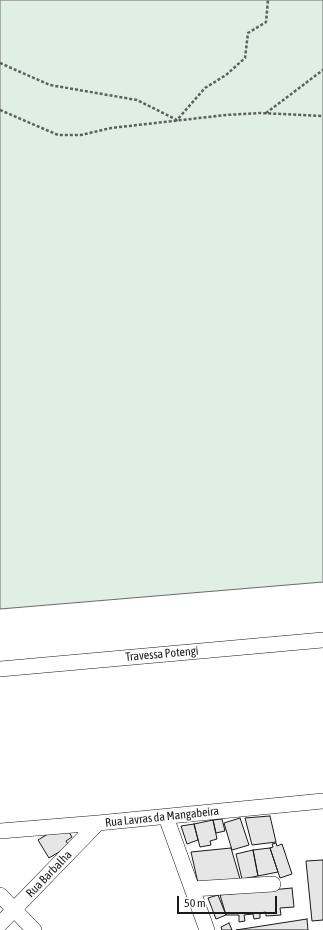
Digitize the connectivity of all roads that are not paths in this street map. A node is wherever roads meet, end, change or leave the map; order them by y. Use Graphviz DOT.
graph roads {
  1 [pos="323,640"];
  2 [pos="0,669"];
  3 [pos="323,801"];
  4 [pos="166,817"];
  5 [pos="98,823"];
  6 [pos="0,831"];
  7 [pos="272,884"];
  8 [pos="192,889"];
  9 [pos="0,895"];
  10 [pos="15,909"];
  11 [pos="0,924"];
  12 [pos="34,930"];
  13 [pos="207,930"];
  1 -- 2 [label="street, Travessa Potengi"];
  3 -- 4 [label="street, Rua Lavras da Mangabeira"];
  4 -- 5 [label="street, Rua Lavras da Mangabeira"];
  4 -- 8 [label="street"];
  5 -- 6 [label="street, Rua Lavras da Mangabeira"];
  5 -- 10 [label="street, Rua Barbalha"];
  7 -- 8 [label="street"];
  8 -- 13 [label="street"];
  9 -- 10 [label="street"];
  10 -- 11 [label="street, Rua Barbalha"];
  10 -- 12 [label="street"];
}
